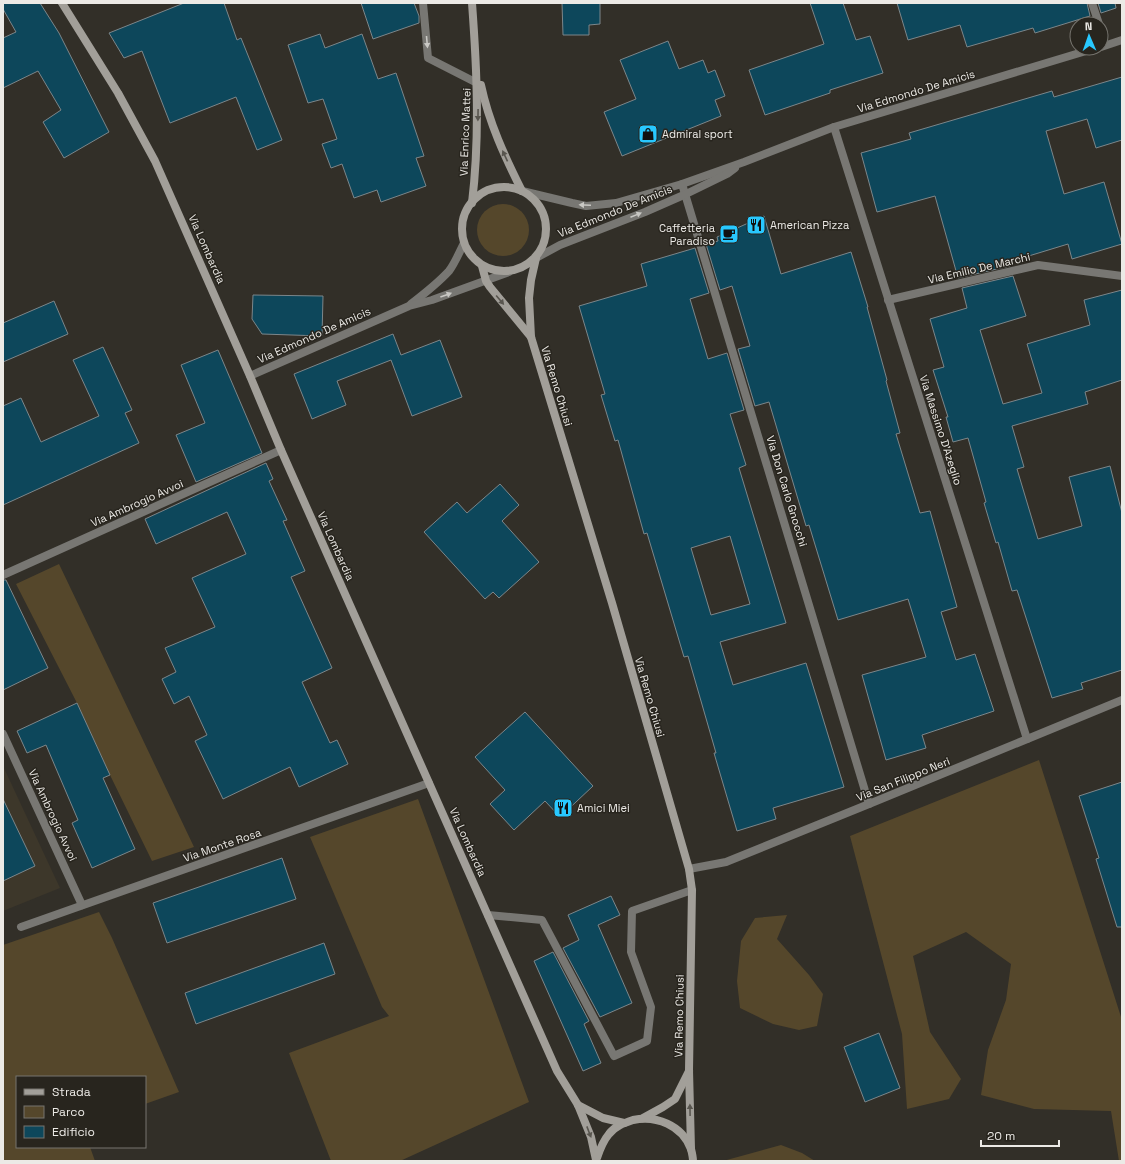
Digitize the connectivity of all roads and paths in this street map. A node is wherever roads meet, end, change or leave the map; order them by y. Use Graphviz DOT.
graph roads {
  1 [pos="62,3"];
  2 [pos="423,3"];
  3 [pos="472,3"];
  4 [pos="1092,3"];
  5 [pos="1096,16"];
  6 [pos="1122,40"];
  7 [pos="1109,44"];
  8 [pos="1069,56"];
  9 [pos="477,62"];
  10 [pos="477,83"];
  11 [pos="834,127"];
  12 [pos="744,162"];
  13 [pos="682,184"];
  14 [pos="522,191"];
  15 [pos="686,194"];
  16 [pos="472,203"];
  17 [pos="464,243"];
  18 [pos="536,258"];
  19 [pos="482,266"];
  20 [pos="509,272"];
  21 [pos="1122,276"];
  22 [pos="486,281"];
  23 [pos="888,300"];
  24 [pos="409,306"];
  25 [pos="531,338"];
  26 [pos="250,376"];
  27 [pos="281,450"];
  28 [pos="3,575"];
  29 [pos="1122,700"];
  30 [pos="3,734"];
  31 [pos="1027,739"];
  32 [pos="429,783"];
  33 [pos="869,804"];
  34 [pos="689,869"];
  35 [pos="692,890"];
  36 [pos="82,905"];
  37 [pos="488,915"];
  38 [pos="22,927"];
  39 [pos="690,1070"];
  40 [pos="578,1105"];
  41 [pos="642,1118"];
  42 [pos="624,1123"];
  43 [pos="691,1149"];
  44 [pos="596,1160"];
  45 [pos="693,1161"];
  1 -- 26 [label="street, Via Lombardia"];
  2 -- 10 [label="street, one-way"];
  3 -- 9 [label="street, Via Enrico Mattei"];
  4 -- 5 [label="street"];
  6 -- 7 [label="street"];
  8 -- 11 [label="street, Via Edmondo De Amicis"];
  9 -- 10 [label="street, Via Enrico Mattei"];
  14 -- 9 [label="street, Via Enrico Mattei, one-way"];
  10 -- 16 [label="street, Via Enrico Mattei, one-way"];
  11 -- 12 [label="street, Via Edmondo De Amicis"];
  11 -- 23 [label="street, Via Massimo D'Azeglio"];
  12 -- 13 [label="street, Via Edmondo De Amicis"];
  12 -- 15 [label="street, Via Edmondo De Amicis"];
  13 -- 14 [label="street, Via Edmondo De Amicis, one-way"];
  13 -- 15 [label="street, Via Don Carlo Gnocchi"];
  14 -- 16 [label="street"];
  14 -- 18 [label="street"];
  18 -- 15 [label="street, Via Edmondo De Amicis, one-way"];
  15 -- 33 [label="street, Via Don Carlo Gnocchi"];
  16 -- 17 [label="street"];
  17 -- 19 [label="street"];
  17 -- 24 [label="street, Via Edmondo De Amicis"];
  18 -- 20 [label="street"];
  18 -- 25 [label="street, Via Remo Chiusi"];
  19 -- 20 [label="street"];
  19 -- 22 [label="street, Via Remo Chiusi"];
  20 -- 22 [label="street, Via Edmondo De Amicis"];
  21 -- 23 [label="street, Via Emilio De Marchi"];
  24 -- 22 [label="street, Via Edmondo De Amicis, one-way"];
  22 -- 25 [label="street, Via Remo Chiusi, one-way"];
  23 -- 31 [label="street, Via Massimo D'Azeglio"];
  24 -- 26 [label="street, Via Edmondo De Amicis"];
  25 -- 34 [label="street, Via Remo Chiusi"];
  26 -- 27 [label="street, Via Lombardia"];
  27 -- 28 [label="street, Via Ambrogio Avvoi"];
  27 -- 32 [label="street, Via Lombardia"];
  29 -- 31 [label="street, Via San Filippo Neri"];
  30 -- 36 [label="street, Via Ambrogio Avvoi"];
  31 -- 33 [label="street, Via San Filippo Neri"];
  32 -- 36 [label="street, Via Monte Rosa"];
  32 -- 37 [label="street, Via Lombardia"];
  33 -- 34 [label="street, Via San Filippo Neri"];
  34 -- 35 [label="street, Via Remo Chiusi"];
  35 -- 37 [label="street"];
  35 -- 39 [label="street, Via Remo Chiusi"];
  36 -- 38 [label="street, Via Monte Rosa"];
  37 -- 40 [label="street, Via Lombardia"];
  39 -- 41 [label="street, Via Remo Chiusi"];
  43 -- 39 [label="street, Via Remo Chiusi, one-way"];
  40 -- 42 [label="street, Via Lombardia"];
  40 -- 44 [label="street, Via Lombardia, one-way"];
  41 -- 42 [label="street, Via Lombardia"];
  41 -- 43 [label="street, Via Lombardia"];
  42 -- 44 [label="street, Via Lombardia"];
  43 -- 45 [label="street, Via Lombardia"];
}
